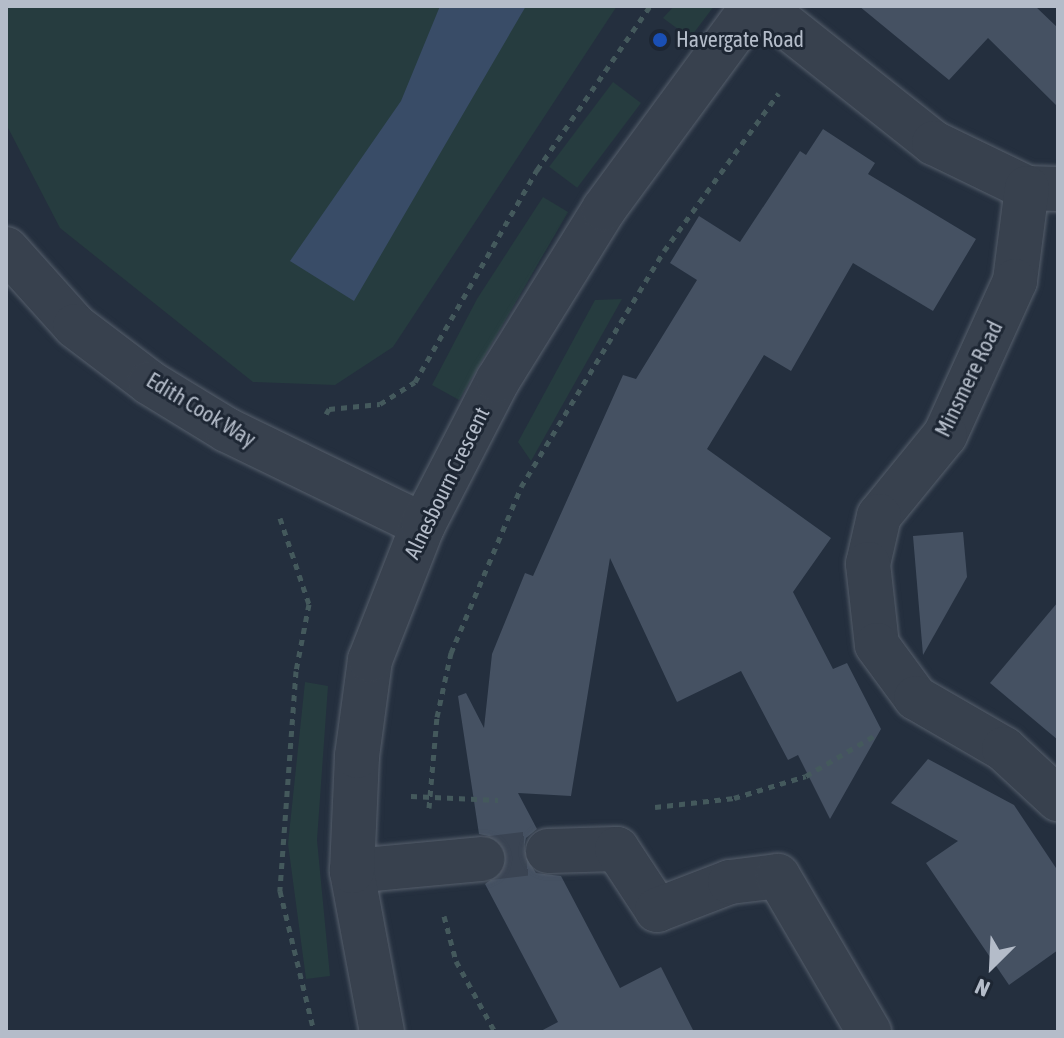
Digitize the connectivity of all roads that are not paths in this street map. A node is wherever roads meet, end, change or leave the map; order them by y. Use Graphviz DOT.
graph roads {
  1 [pos="753,6"];
  2 [pos="761,6"];
  3 [pos="1042,188"];
  4 [pos="7,252"];
  5 [pos="423,525"];
  6 [pos="1058,799"];
  7 [pos="548,851"];
  8 [pos="482,859"];
  9 [pos="352,871"];
  10 [pos="382,1032"];
  11 [pos="869,1032"];
  1 -- 5 [label="street, Alnesbourn Crescent"];
  2 -- 3 [label="street"];
  3 -- 6 [label="street, Minsmere Road"];
  4 -- 5 [label="street, Edith Cook Way"];
  5 -- 9 [label="street, Alnesbourn Crescent"];
  7 -- 11 [label="street"];
  8 -- 9 [label="street"];
  9 -- 10 [label="street, Alnesbourn Crescent"];
}
